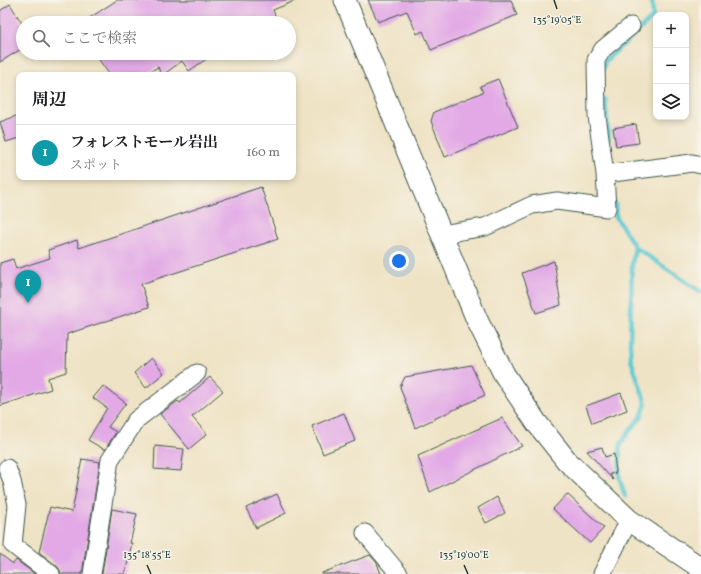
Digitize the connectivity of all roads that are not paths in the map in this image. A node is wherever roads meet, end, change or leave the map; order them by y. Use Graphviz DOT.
graph roads {
  1 [pos="345,0"];
  2 [pos="632,26"];
  3 [pos="701,165"];
  4 [pos="605,174"];
  5 [pos="442,234"];
  6 [pos="197,373"];
  7 [pos="7,468"];
  8 [pos="629,520"];
  9 [pos="365,533"];
  10 [pos="701,568"];
  11 [pos="51,574"];
  12 [pos="92,574"];
  13 [pos="398,574"];
  14 [pos="602,574"];
  1 -- 5 [label="street"];
  2 -- 4 [label="street"];
  3 -- 4 [label="street"];
  4 -- 5 [label="street"];
  5 -- 8 [label="street"];
  6 -- 12 [label="street"];
  7 -- 11 [label="street"];
  8 -- 10 [label="street"];
  8 -- 14 [label="street"];
  9 -- 13 [label="street"];
}
